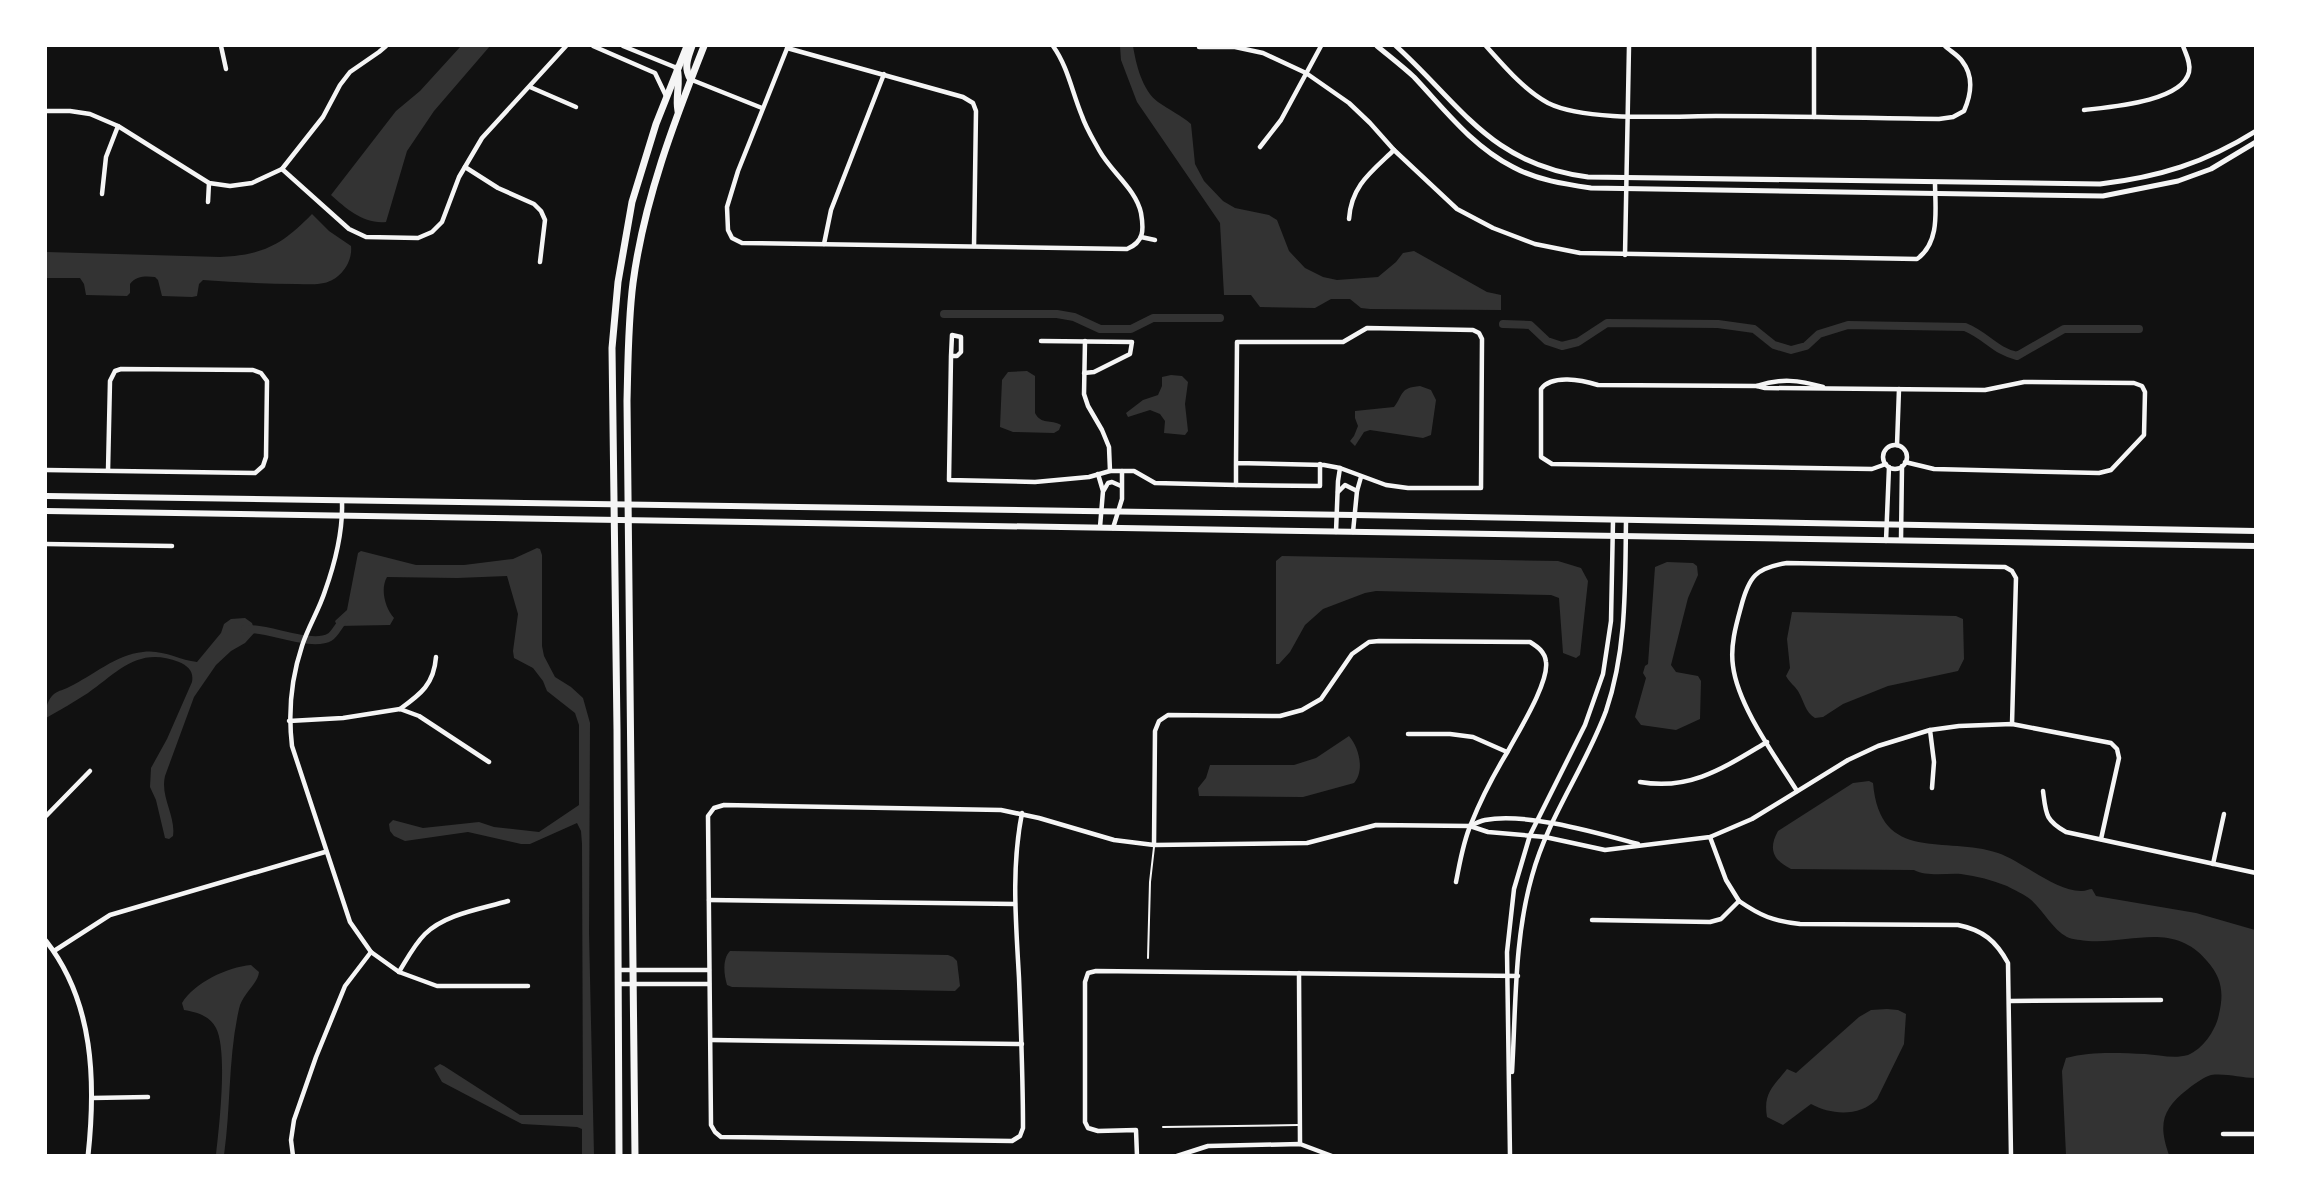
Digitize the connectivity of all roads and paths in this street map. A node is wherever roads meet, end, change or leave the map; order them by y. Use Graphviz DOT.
graph roads {
  1 [pos="221,46"];
  2 [pos="386,46"];
  3 [pos="566,46"];
  4 [pos="593,46"];
  5 [pos="623,46"];
  6 [pos="687,46"];
  7 [pos="692,46"];
  8 [pos="704,46"];
  9 [pos="1053,46"];
  10 [pos="1321,46"];
  11 [pos="1377,46"];
  12 [pos="1396,46"];
  13 [pos="1486,46"];
  14 [pos="1629,46"];
  15 [pos="1814,46"];
  16 [pos="1945,46"];
  17 [pos="2183,46"];
  18 [pos="788,47"];
  19 [pos="1199,47"];
  20 [pos="226,68"];
  21 [pos="677,68"];
  22 [pos="1306,73"];
  23 [pos="884,74"];
  24 [pos="691,80"];
  25 [pos="530,87"];
  26 [pos="666,97"];
  27 [pos="576,107"];
  28 [pos="762,108"];
  29 [pos="2084,110"];
  30 [pos="46,111"];
  31 [pos="678,111"];
  32 [pos="1627,116"];
  33 [pos="1814,117"];
  34 [pos="118,126"];
  35 [pos="2256,131"];
  36 [pos="2256,142"];
  37 [pos="1260,148"];
  38 [pos="1394,150"];
  39 [pos="464,167"];
  40 [pos="282,169"];
  41 [pos="1626,178"];
  42 [pos="1935,182"];
  43 [pos="209,183"];
  44 [pos="1626,189"];
  45 [pos="102,194"];
  46 [pos="1935,195"];
  47 [pos="208,202"];
  48 [pos="1349,219"];
  49 [pos="1141,237"];
  50 [pos="1155,240"];
  51 [pos="824,244"];
  52 [pos="974,246"];
  53 [pos="1625,255"];
  54 [pos="540,262"];
  55 [pos="1041,341"];
  56 [pos="1085,341"];
  57 [pos="951,356"];
  58 [pos="1084,373"];
  59 [pos="1757,386"];
  60 [pos="1824,387"];
  61 [pos="1899,389"];
  62 [pos="1897,445"];
  63 [pos="1236,463"];
  64 [pos="1320,464"];
  65 [pos="1904,464"];
  66 [pos="1887,466"];
  67 [pos="1340,468"];
  68 [pos="46,470"];
  69 [pos="108,471"];
  70 [pos="1110,471"];
  71 [pos="1122,471"];
  72 [pos="1098,474"];
  73 [pos="1361,477"];
  74 [pos="1888,479"];
  75 [pos="1901,479"];
  76 [pos="1236,485"];
  77 [pos="1122,486"];
  78 [pos="1103,491"];
  79 [pos="1357,491"];
  80 [pos="1338,492"];
  81 [pos="46,496"];
  82 [pos="139,498"];
  83 [pos="342,502"];
  84 [pos="612,504"];
  85 [pos="628,505"];
  86 [pos="46,511"];
  87 [pos="1101,512"];
  88 [pos="1118,512"];
  89 [pos="138,513"];
  90 [pos="1337,515"];
  91 [pos="1354,515"];
  92 [pos="342,517"];
  93 [pos="613,520"];
  94 [pos="628,520"];
  95 [pos="1614,521"];
  96 [pos="1626,521"];
  97 [pos="1886,526"];
  98 [pos="1900,526"];
  99 [pos="1100,527"];
  100 [pos="1113,528"];
  101 [pos="2256,531"];
  102 [pos="1336,532"];
  103 [pos="1353,533"];
  104 [pos="1613,537"];
  105 [pos="1626,537"];
  106 [pos="1886,541"];
  107 [pos="1901,541"];
  108 [pos="46,544"];
  109 [pos="172,546"];
  110 [pos="2256,546"];
  111 [pos="436,657"];
  112 [pos="400,709"];
  113 [pos="289,721"];
  114 [pos="2012,723"];
  115 [pos="617,729"];
  116 [pos="1930,730"];
  117 [pos="1408,734"];
  118 [pos="1767,742"];
  119 [pos="630,745"];
  120 [pos="1507,752"];
  121 [pos="489,762"];
  122 [pos="90,771"];
  123 [pos="1640,782"];
  124 [pos="1932,788"];
  125 [pos="1797,790"];
  126 [pos="2043,790"];
  127 [pos="1022,813"];
  128 [pos="2224,814"];
  129 [pos="46,816"];
  130 [pos="1536,821"];
  131 [pos="1551,823"];
  132 [pos="1470,827"];
  133 [pos="1530,835"];
  134 [pos="1545,837"];
  135 [pos="1710,837"];
  136 [pos="2101,839"];
  137 [pos="1154,845"];
  138 [pos="1642,845"];
  139 [pos="325,852"];
  140 [pos="2213,864"];
  141 [pos="2256,873"];
  142 [pos="1456,882"];
  143 [pos="709,900"];
  144 [pos="508,901"];
  145 [pos="1739,901"];
  146 [pos="1015,904"];
  147 [pos="1592,920"];
  148 [pos="46,941"];
  149 [pos="54,951"];
  150 [pos="370,952"];
  151 [pos="1148,958"];
  152 [pos="617,970"];
  153 [pos="633,970"];
  154 [pos="709,970"];
  155 [pos="399,972"];
  156 [pos="1299,973"];
  157 [pos="1507,976"];
  158 [pos="1518,976"];
  159 [pos="617,984"];
  160 [pos="633,984"];
  161 [pos="709,984"];
  162 [pos="528,986"];
  163 [pos="2161,1000"];
  164 [pos="2010,1001"];
  165 [pos="711,1040"];
  166 [pos="1022,1044"];
  167 [pos="148,1097"];
  168 [pos="92,1098"];
  169 [pos="1510,1104"];
  170 [pos="1300,1125"];
  171 [pos="1163,1127"];
  172 [pos="2223,1134"];
  173 [pos="2256,1134"];
  174 [pos="1300,1144"];
  175 [pos="88,1156"];
  176 [pos="293,1156"];
  177 [pos="619,1156"];
  178 [pos="635,1156"];
  179 [pos="1137,1156"];
  180 [pos="1177,1156"];
  181 [pos="1332,1156"];
  182 [pos="1510,1156"];
  183 [pos="2011,1156"];
  1 -- 20 [label="street"];
  2 -- 40 [label="street"];
  3 -- 25 [label="street"];
  4 -- 26 [label="street"];
  5 -- 21 [label="street"];
  6 -- 21 [label="main road"];
  7 -- 24 [label="main road"];
  8 -- 24 [label="main road"];
  9 -- 49 [label="street"];
  10 -- 22 [label="street"];
  11 -- 44 [label="street"];
  12 -- 41 [label="street"];
  13 -- 32 [label="street"];
  14 -- 32 [label="street"];
  15 -- 33 [label="street"];
  16 -- 33 [label="street"];
  17 -- 29 [label="street"];
  18 -- 23 [label="street"];
  18 -- 28 [label="street"];
  19 -- 22 [label="street"];
  21 -- 26 [label="main road"];
  21 -- 31 [label="main road"];
  22 -- 37 [label="street"];
  22 -- 38 [label="street"];
  23 -- 51 [label="street"];
  23 -- 52 [label="street"];
  24 -- 28 [label="street"];
  24 -- 31 [label="main road"];
  25 -- 27 [label="street"];
  25 -- 39 [label="street"];
  26 -- 84 [label="main road"];
  28 -- 51 [label="street"];
  30 -- 34 [label="street"];
  31 -- 85 [label="main road"];
  32 -- 33 [label="street"];
  32 -- 41 [label="street"];
  34 -- 43 [label="street"];
  34 -- 45 [label="street"];
  35 -- 42 [label="street"];
  36 -- 46 [label="street"];
  38 -- 48 [label="street"];
  38 -- 53 [label="street"];
  39 -- 40 [label="street"];
  39 -- 54 [label="street"];
  40 -- 43 [label="street"];
  41 -- 42 [label="street"];
  41 -- 44 [label="street"];
  42 -- 46 [label="street"];
  43 -- 47 [label="street"];
  44 -- 46 [label="street"];
  44 -- 53 [label="street"];
  46 -- 53 [label="street"];
  49 -- 50 [label="street"];
  49 -- 52 [label="street"];
  51 -- 52 [label="street"];
  55 -- 56 [label="street"];
  56 -- 58 [label="street"];
  56 -- 58 [label="street"];
  57 -- 57 [label="street"];
  57 -- 72 [label="street"];
  58 -- 70 [label="street"];
  59 -- 60 [label="street"];
  59 -- 60 [label="street"];
  59 -- 66 [label="street"];
  60 -- 61 [label="street"];
  61 -- 62 [label="street"];
  61 -- 65 [label="street"];
  62 -- 65 [label="street"];
  62 -- 66 [label="street"];
  63 -- 64 [label="street"];
  63 -- 73 [label="street"];
  63 -- 76 [label="street"];
  64 -- 67 [label="street"];
  64 -- 76 [label="street"];
  65 -- 66 [label="street"];
  65 -- 75 [label="street"];
  66 -- 74 [label="street"];
  67 -- 73 [label="street"];
  67 -- 80 [label="street"];
  68 -- 69 [label="street"];
  69 -- 69 [label="street"];
  70 -- 71 [label="street"];
  70 -- 72 [label="street"];
  71 -- 76 [label="street"];
  71 -- 77 [label="street"];
  72 -- 78 [label="street"];
  73 -- 79 [label="street"];
  74 -- 75 [label="street"];
  74 -- 97 [label="street"];
  75 -- 98 [label="street"];
  77 -- 78 [label="street"];
  77 -- 88 [label="street"];
  78 -- 87 [label="street"];
  79 -- 80 [label="street"];
  79 -- 91 [label="street"];
  80 -- 90 [label="street"];
  81 -- 82 [label="main road"];
  82 -- 83 [label="main road"];
  82 -- 89 [label="main road"];
  83 -- 84 [label="main road"];
  83 -- 92 [label="street"];
  84 -- 85 [label="main road"];
  84 -- 93 [label="main road"];
  85 -- 87 [label="main road"];
  85 -- 94 [label="main road"];
  86 -- 89 [label="main road"];
  87 -- 88 [label="main road"];
  87 -- 99 [label="street"];
  88 -- 90 [label="main road"];
  88 -- 100 [label="street"];
  89 -- 92 [label="main road"];
  90 -- 91 [label="main road"];
  90 -- 102 [label="street"];
  91 -- 95 [label="main road"];
  91 -- 103 [label="street"];
  92 -- 93 [label="main road"];
  92 -- 113 [label="street"];
  93 -- 94 [label="main road"];
  93 -- 115 [label="main road"];
  94 -- 99 [label="main road"];
  94 -- 119 [label="main road"];
  95 -- 96 [label="main road"];
  95 -- 104 [label="street"];
  96 -- 97 [label="main road"];
  96 -- 105 [label="street"];
  97 -- 98 [label="main road"];
  97 -- 106 [label="street"];
  98 -- 101 [label="main road"];
  98 -- 107 [label="street"];
  99 -- 100 [label="main road"];
  100 -- 102 [label="main road"];
  102 -- 103 [label="main road"];
  103 -- 104 [label="main road"];
  104 -- 105 [label="main road"];
  104 -- 130 [label="street"];
  105 -- 106 [label="main road"];
  105 -- 131 [label="street"];
  106 -- 107 [label="main road"];
  107 -- 110 [label="main road"];
  108 -- 109 [label="street"];
  111 -- 112 [label="street"];
  112 -- 113 [label="street"];
  112 -- 121 [label="street"];
  113 -- 139 [label="street"];
  114 -- 116 [label="street"];
  114 -- 118 [label="street"];
  114 -- 136 [label="street"];
  115 -- 119 [label="main road"];
  115 -- 152 [label="main road"];
  116 -- 124 [label="street"];
  116 -- 125 [label="street"];
  117 -- 120 [label="street"];
  118 -- 123 [label="street"];
  118 -- 125 [label="street"];
  119 -- 153 [label="main road"];
  120 -- 132 [label="street"];
  120 -- 137 [label="street"];
  122 -- 129 [label="street"];
  125 -- 135 [label="street"];
  126 -- 136 [label="street"];
  127 -- 137 [label="street"];
  127 -- 143 [label="street"];
  127 -- 146 [label="street"];
  128 -- 140 [label="street"];
  130 -- 131 [label="street"];
  130 -- 132 [label="street"];
  130 -- 133 [label="street"];
  131 -- 134 [label="street"];
  131 -- 138 [label="street"];
  132 -- 133 [label="street"];
  132 -- 137 [label="street"];
  132 -- 142 [label="street"];
  133 -- 134 [label="street"];
  133 -- 157 [label="street"];
  134 -- 138 [label="street"];
  134 -- 158 [label="street"];
  135 -- 138 [label="street"];
  135 -- 145 [label="street"];
  136 -- 140 [label="street"];
  137 -- 151 [label="lane"];
  139 -- 149 [label="street"];
  139 -- 150 [label="street"];
  140 -- 141 [label="street"];
  143 -- 146 [label="street"];
  143 -- 154 [label="street"];
  144 -- 155 [label="street"];
  145 -- 147 [label="street"];
  145 -- 164 [label="street"];
  146 -- 166 [label="street"];
  148 -- 149 [label="street"];
  149 -- 168 [label="street"];
  150 -- 155 [label="street"];
  150 -- 176 [label="street"];
  152 -- 153 [label="street"];
  152 -- 159 [label="main road"];
  153 -- 154 [label="street"];
  153 -- 160 [label="main road"];
  154 -- 161 [label="street"];
  155 -- 162 [label="street"];
  156 -- 157 [label="street"];
  156 -- 170 [label="street"];
  156 -- 179 [label="street"];
  157 -- 158 [label="street"];
  157 -- 169 [label="street"];
  158 -- 169 [label="street"];
  159 -- 160 [label="street"];
  159 -- 177 [label="main road"];
  160 -- 161 [label="street"];
  160 -- 178 [label="main road"];
  161 -- 165 [label="street"];
  163 -- 164 [label="street"];
  164 -- 183 [label="street"];
  165 -- 166 [label="street"];
  165 -- 166 [label="street"];
  167 -- 168 [label="street"];
  168 -- 175 [label="street"];
  169 -- 182 [label="street"];
  170 -- 171 [label="lane"];
  170 -- 174 [label="street"];
  172 -- 173 [label="street"];
  174 -- 180 [label="street"];
  174 -- 181 [label="street"];
}
